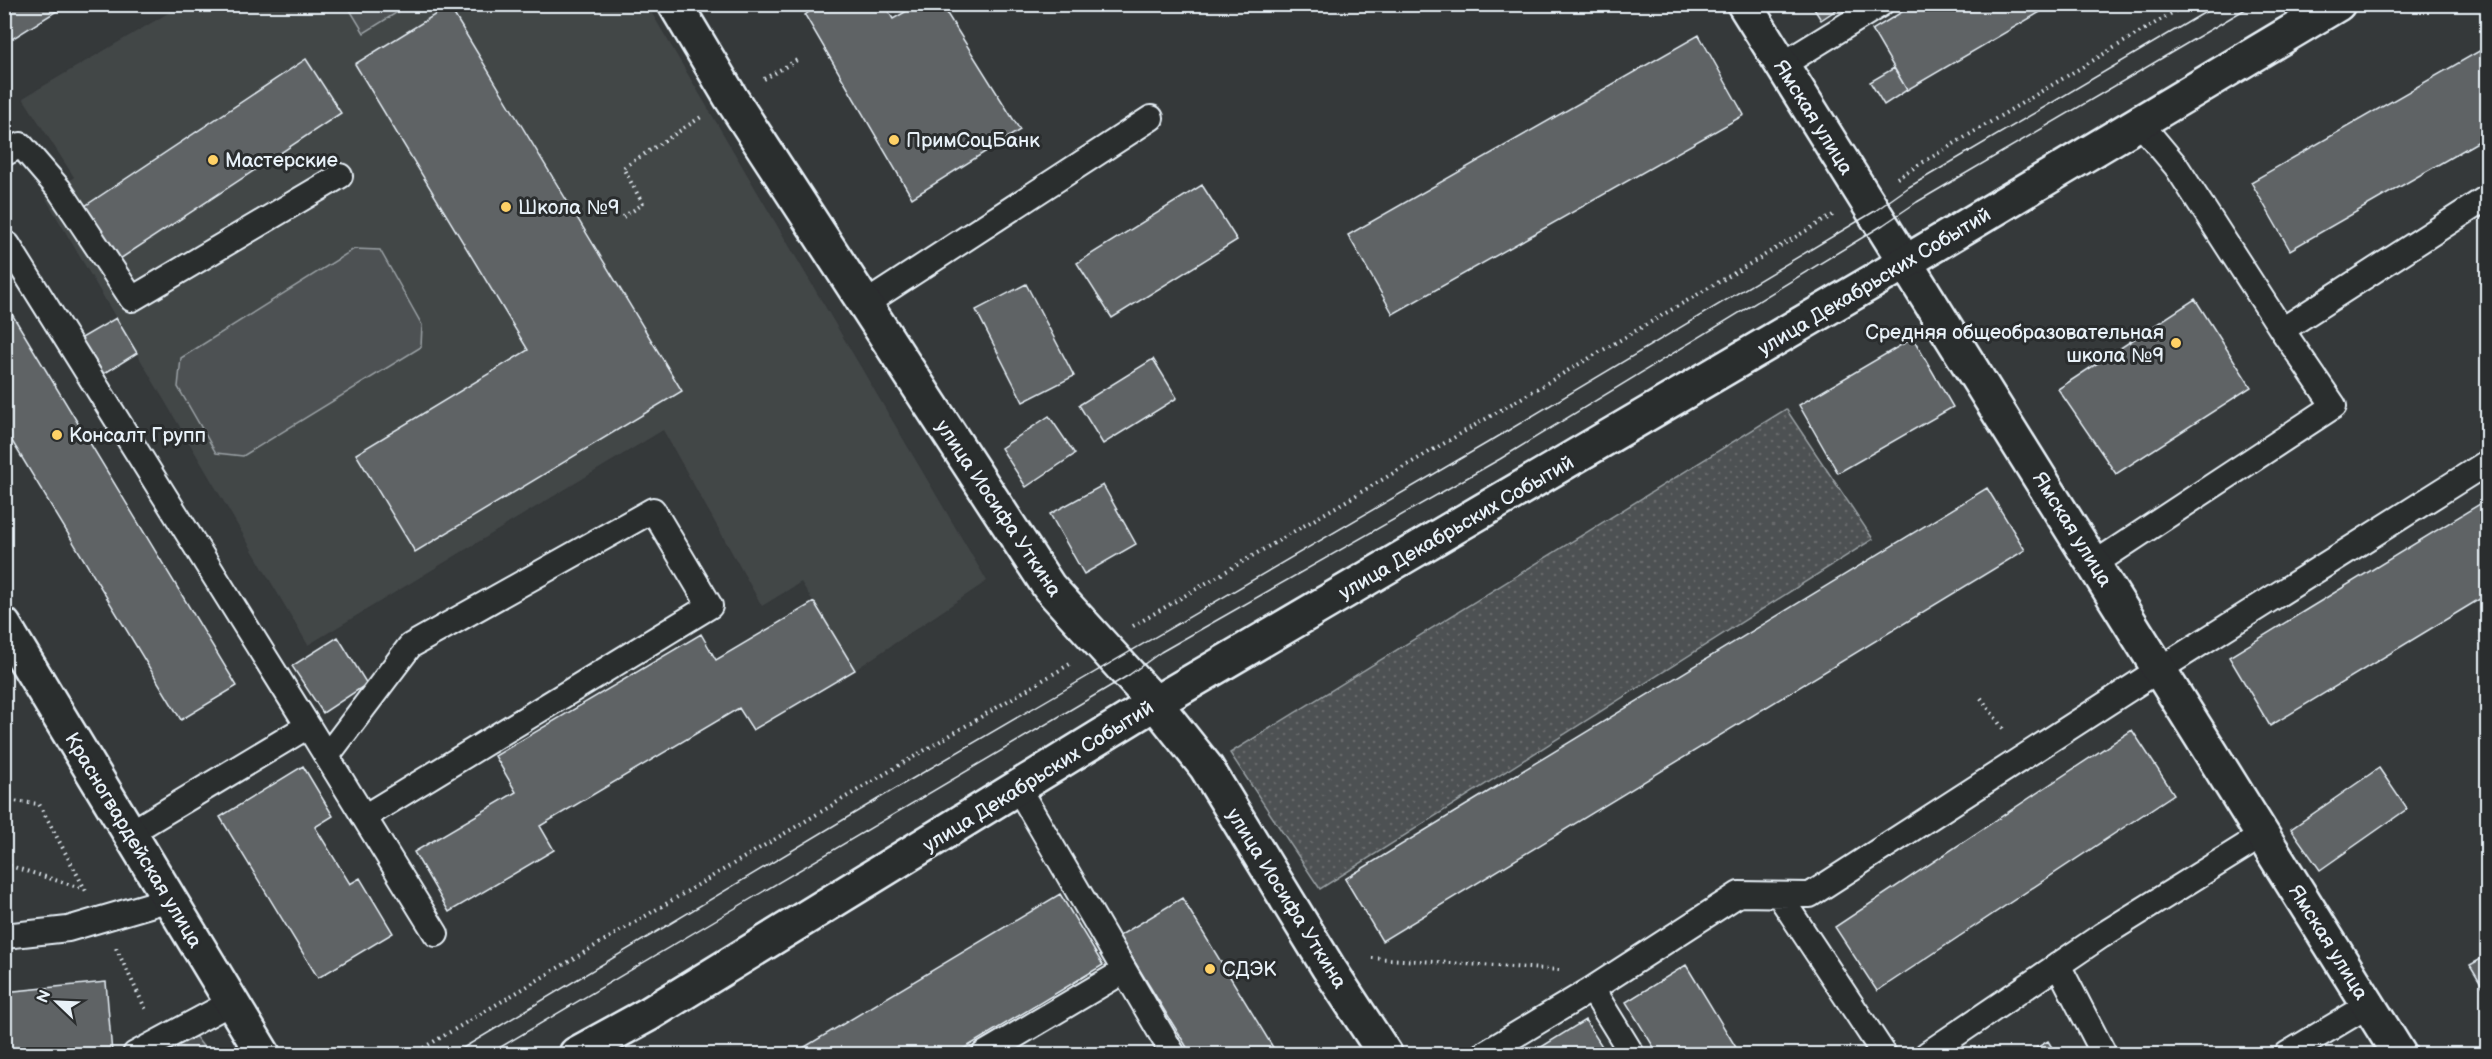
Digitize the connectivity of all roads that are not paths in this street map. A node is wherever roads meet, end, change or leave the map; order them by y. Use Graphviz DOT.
graph roads {
  1 [pos="675,4"];
  2 [pos="1744,4"];
  3 [pos="1881,4"];
  4 [pos="2338,4"];
  5 [pos="1782,65"];
  6 [pos="1151,118"];
  7 [pos="2140,123"];
  8 [pos="4,154"];
  9 [pos="340,176"];
  10 [pos="2487,197"];
  11 [pos="8,245"];
  12 [pos="1906,262"];
  13 [pos="865,304"];
  14 [pos="2282,330"];
  15 [pos="2487,462"];
  16 [pos="2094,564"];
  17 [pos="4,625"];
  18 [pos="2160,669"];
  19 [pos="1155,704"];
  20 [pos="308,726"];
  21 [pos="327,756"];
  22 [pos="1018,788"];
  23 [pos="364,818"];
  24 [pos="130,833"];
  25 [pos="2263,835"];
  26 [pos="1779,895"];
  27 [pos="170,899"];
  28 [pos="436,934"];
  29 [pos="4,936"];
  30 [pos="2058,965"];
  31 [pos="1125,971"];
  32 [pos="1592,989"];
  33 [pos="232,1002"];
  34 [pos="2369,1005"];
  35 [pos="135,1054"];
  36 [pos="263,1054"];
  37 [pos="576,1054"];
  38 [pos="984,1054"];
  39 [pos="1173,1054"];
  40 [pos="1385,1054"];
  41 [pos="1484,1054"];
  42 [pos="1632,1054"];
  43 [pos="1884,1054"];
  44 [pos="1927,1054"];
  45 [pos="2104,1054"];
  46 [pos="2287,1054"];
  47 [pos="2399,1054"];
  1 -- 13 [label="street, улица Иосифа Уткина"];
  2 -- 5 [label="street, Ямская улица"];
  3 -- 5 [label="lane"];
  4 -- 7 [label="street, улица Декабрьских Событий"];
  5 -- 12 [label="street, Ямская улица"];
  6 -- 13 [label="lane"];
  7 -- 12 [label="street, улица Декабрьских Событий"];
  7 -- 14 [label="lane"];
  8 -- 9 [label="lane"];
  10 -- 14 [label="lane"];
  11 -- 20 [label="lane"];
  12 -- 16 [label="street, Ямская улица"];
  12 -- 19 [label="street, улица Декабрьских Событий"];
  13 -- 19 [label="street, улица Иосифа Уткина"];
  14 -- 16 [label="lane"];
  15 -- 18 [label="lane"];
  16 -- 18 [label="street, Ямская улица"];
  17 -- 24 [label="street, Красногвардейская улица"];
  18 -- 25 [label="street, Ямская улица"];
  18 -- 26 [label="lane"];
  19 -- 22 [label="street, улица Декабрьских Событий"];
  19 -- 40 [label="street, улица Иосифа Уткина"];
  20 -- 21 [label="lane"];
  20 -- 24 [label="lane"];
  21 -- 23 [label="lane"];
  21 -- 23 [label="lane"];
  22 -- 31 [label="lane"];
  22 -- 37 [label="street, улица Декабрьских Событий"];
  23 -- 28 [label="lane"];
  24 -- 27 [label="street, Красногвардейская улица"];
  25 -- 30 [label="lane"];
  25 -- 34 [label="street, Ямская улица"];
  26 -- 32 [label="lane"];
  26 -- 43 [label="lane"];
  27 -- 29 [label="lane"];
  27 -- 33 [label="street, Красногвардейская улица"];
  30 -- 44 [label="lane"];
  30 -- 45 [label="lane"];
  31 -- 38 [label="lane"];
  31 -- 39 [label="lane"];
  32 -- 41 [label="lane"];
  32 -- 42 [label="lane"];
  33 -- 35 [label="lane"];
  33 -- 36 [label="street, Красногвардейская улица"];
  34 -- 46 [label="lane"];
  34 -- 47 [label="street, Ямская улица"];
}
